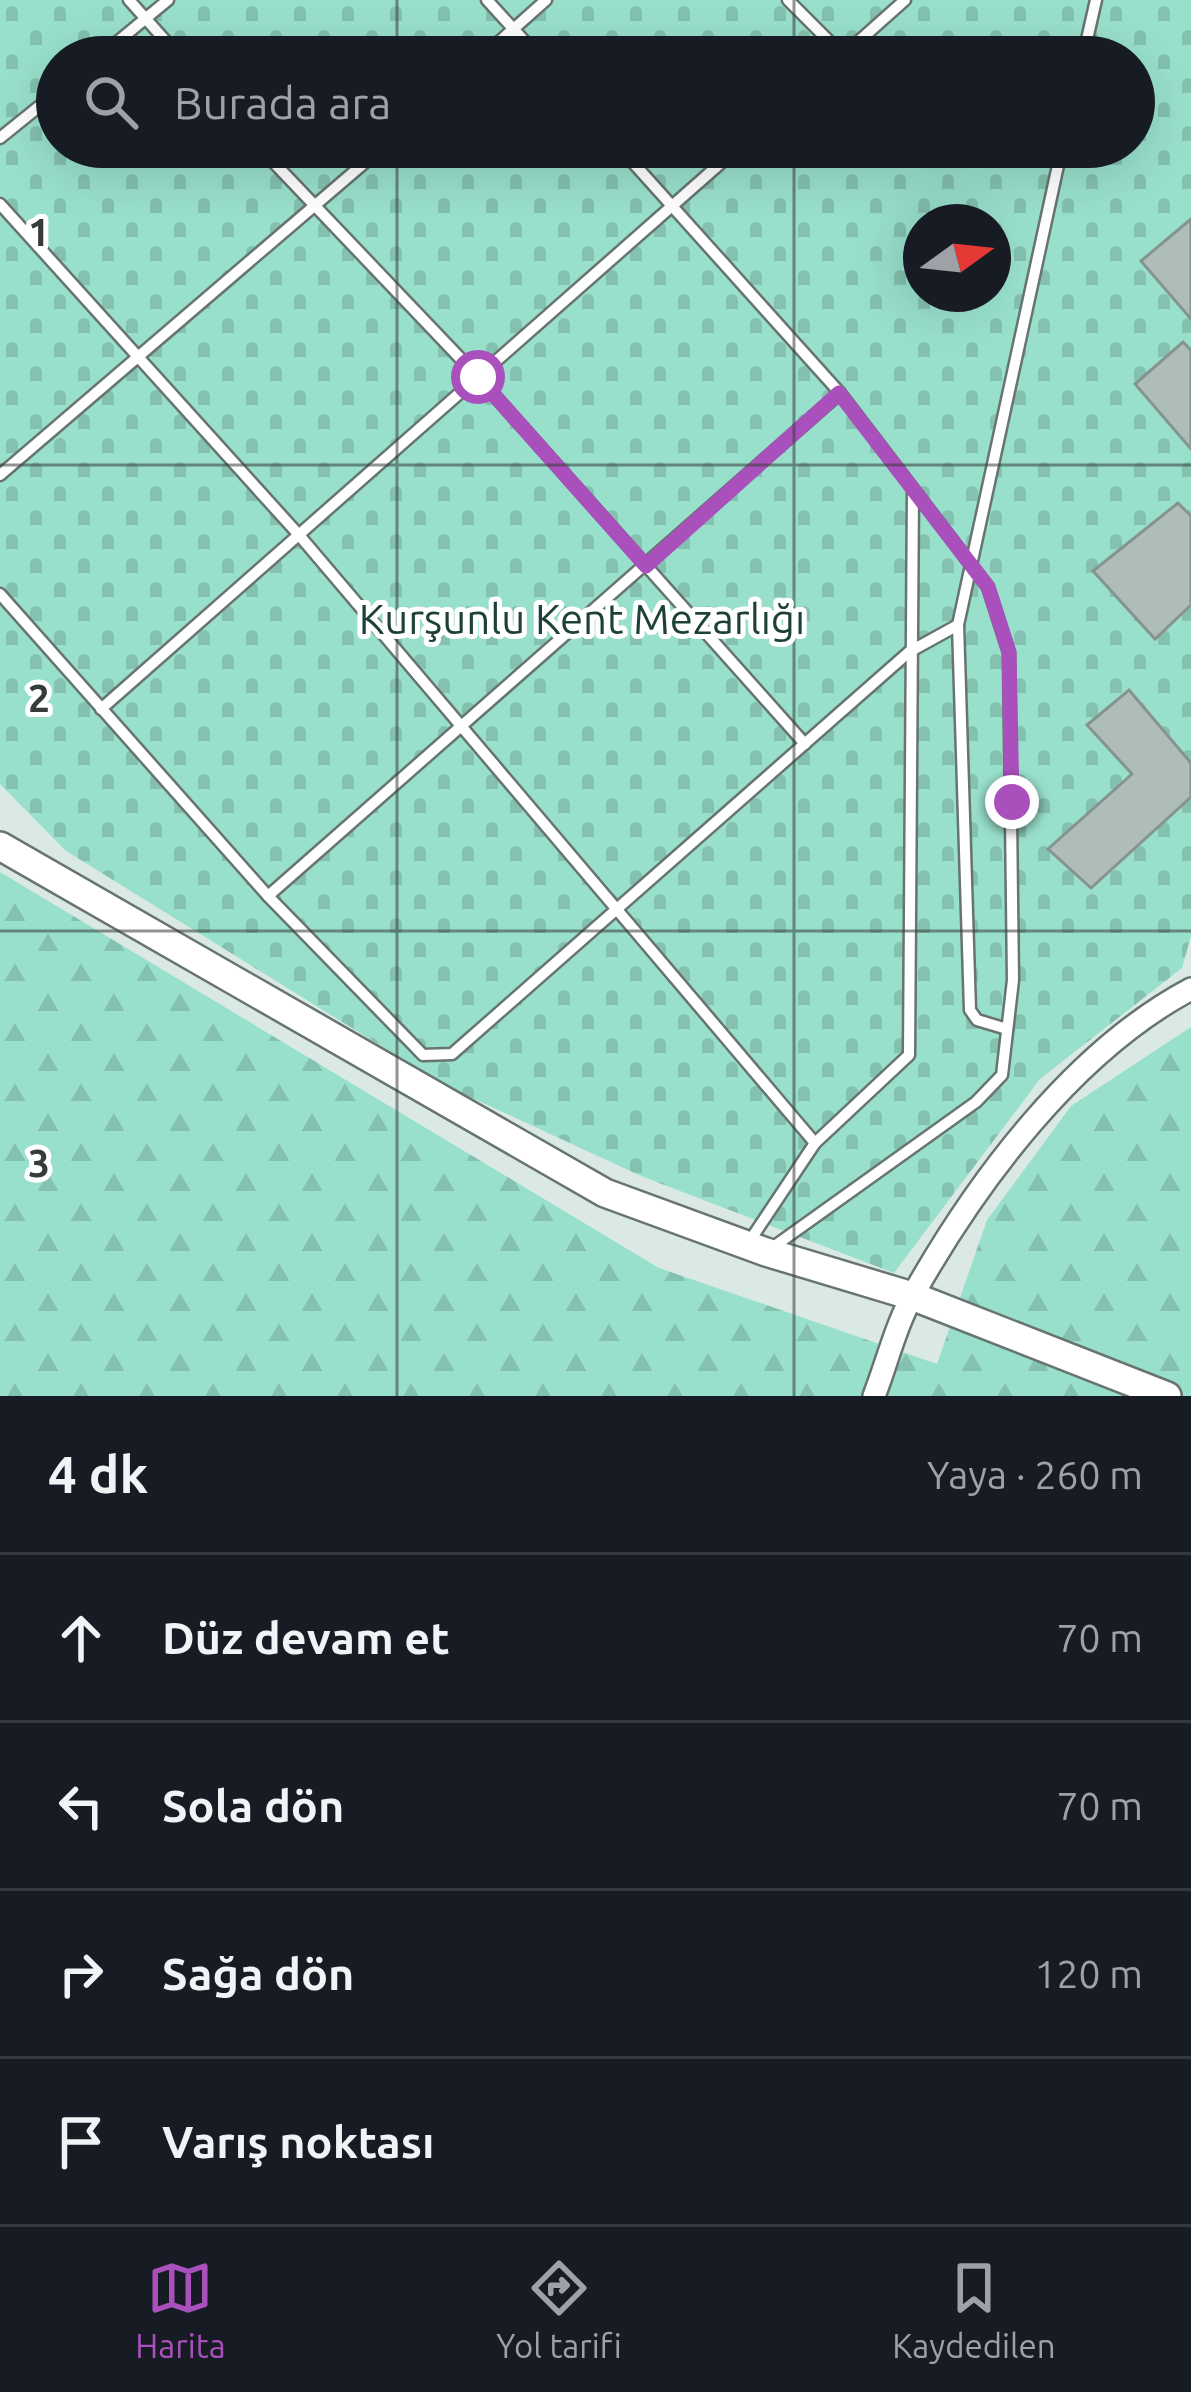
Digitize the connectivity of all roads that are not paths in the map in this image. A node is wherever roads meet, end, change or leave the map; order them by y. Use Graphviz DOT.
graph roads {
  1 [pos="129,0"];
  2 [pos="168,0"];
  3 [pos="487,0"];
  4 [pos="546,0"];
  5 [pos="788,0"];
  6 [pos="905,0"];
  7 [pos="1096,0"];
  8 [pos="146,19"];
  9 [pos="513,28"];
  10 [pos="125,36"];
  11 [pos="161,36"];
  12 [pos="504,36"];
  13 [pos="520,36"];
  14 [pos="823,36"];
  15 [pos="864,36"];
  16 [pos="1088,36"];
  17 [pos="36,109"];
  18 [pos="0,138"];
  19 [pos="278,168"];
  20 [pos="359,168"];
  21 [pos="638,168"];
  22 [pos="715,168"];
  23 [pos="1057,168"];
  24 [pos="0,204"];
  25 [pos="672,206"];
  26 [pos="314,209"];
  27 [pos="138,358"];
  28 [pos="478,377"];
  29 [pos="839,393"];
  30 [pos="0,476"];
  31 [pos="914,490"];
  32 [pos="298,536"];
  33 [pos="969,562"];
  34 [pos="646,566"];
  35 [pos="0,594"];
  36 [pos="958,625"];
  37 [pos="909,652"];
  38 [pos="101,710"];
  39 [pos="464,728"];
  40 [pos="805,745"];
  41 [pos="0,845"];
  42 [pos="268,896"];
  43 [pos="618,908"];
  44 [pos="1191,989"];
  45 [pos="1007,1029"];
  46 [pos="814,1143"];
  47 [pos="756,1248"];
  48 [pos="912,1296"];
  49 [pos="874,1396"];
  50 [pos="1168,1396"];
  1 -- 8 [label="lane"];
  2 -- 8 [label="lane"];
  3 -- 9 [label="lane"];
  4 -- 9 [label="lane"];
  5 -- 14 [label="lane"];
  6 -- 15 [label="lane"];
  7 -- 16 [label="lane"];
  8 -- 10 [label="lane"];
  8 -- 11 [label="lane"];
  9 -- 12 [label="lane"];
  9 -- 13 [label="lane"];
  17 -- 18 [label="lane"];
  19 -- 26 [label="lane"];
  20 -- 26 [label="lane"];
  21 -- 25 [label="lane"];
  22 -- 25 [label="lane"];
  23 -- 33 [label="lane"];
  24 -- 27 [label="lane"];
  25 -- 28 [label="lane"];
  25 -- 29 [label="lane"];
  26 -- 27 [label="lane"];
  26 -- 28 [label="lane"];
  27 -- 30 [label="lane"];
  27 -- 32 [label="lane"];
  28 -- 32 [label="lane"];
  28 -- 34 [label="lane"];
  29 -- 31 [label="lane"];
  29 -- 34 [label="lane"];
  31 -- 33 [label="lane"];
  31 -- 37 [label="lane"];
  32 -- 38 [label="lane"];
  32 -- 39 [label="lane"];
  33 -- 36 [label="lane"];
  33 -- 45 [label="lane"];
  34 -- 39 [label="lane"];
  34 -- 40 [label="lane"];
  35 -- 38 [label="lane"];
  36 -- 37 [label="lane"];
  36 -- 45 [label="lane"];
  37 -- 40 [label="lane"];
  37 -- 46 [label="lane"];
  38 -- 42 [label="lane"];
  39 -- 42 [label="lane"];
  39 -- 43 [label="lane"];
  40 -- 43 [label="lane"];
  41 -- 47 [label="street"];
  42 -- 43 [label="lane"];
  43 -- 46 [label="lane"];
  44 -- 48 [label="street"];
  45 -- 47 [label="lane"];
  46 -- 47 [label="lane"];
  47 -- 48 [label="street"];
  48 -- 49 [label="street"];
  48 -- 50 [label="street"];
}
